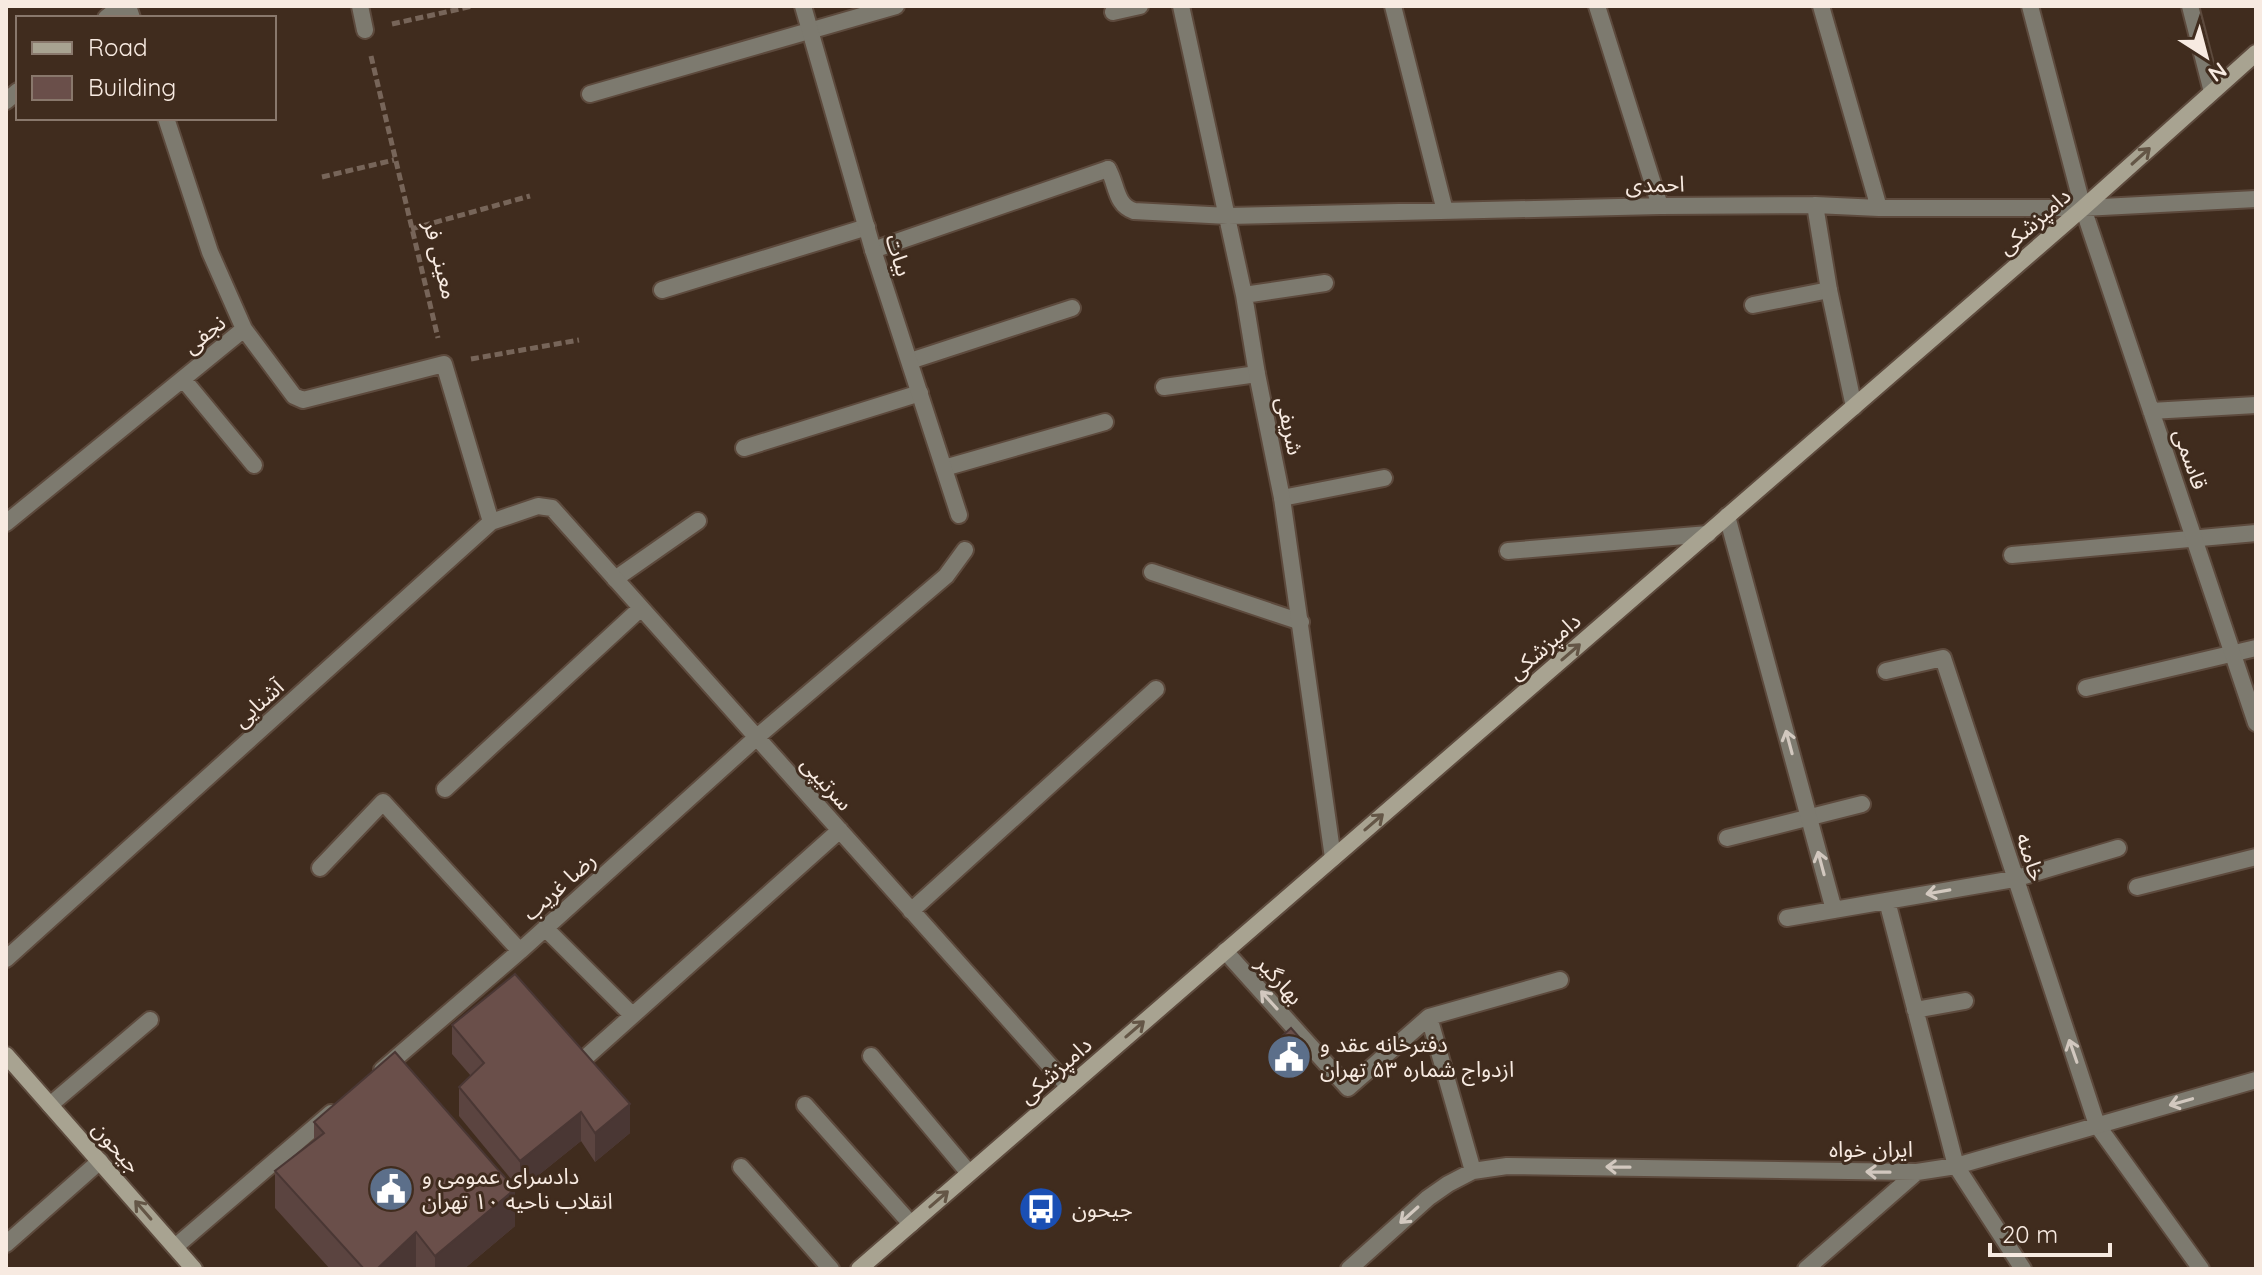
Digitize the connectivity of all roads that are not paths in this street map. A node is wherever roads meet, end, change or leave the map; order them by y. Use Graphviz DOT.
graph roads {
  1 [pos="360,6"];
  2 [pos="803,6"];
  3 [pos="896,6"];
  4 [pos="1140,6"];
  5 [pos="1181,6"];
  6 [pos="1393,6"];
  7 [pos="1597,6"];
  8 [pos="1821,6"];
  9 [pos="2030,6"];
  10 [pos="2190,6"];
  11 [pos="1113,12"];
  12 [pos="365,30"];
  13 [pos="810,31"];
  14 [pos="2256,53"];
  15 [pos="2212,92"];
  16 [pos="590,94"];
  17 [pos="167,120"];
  18 [pos="2256,199"];
  19 [pos="1815,205"];
  20 [pos="1660,206"];
  21 [pos="1879,208"];
  22 [pos="2083,208"];
  23 [pos="1445,211"];
  24 [pos="1228,216"];
  25 [pos="867,227"];
  26 [pos="873,250"];
  27 [pos="1325,283"];
  28 [pos="662,290"];
  29 [pos="1829,290"];
  30 [pos="1244,295"];
  31 [pos="1753,305"];
  32 [pos="1072,308"];
  33 [pos="244,329"];
  34 [pos="910,361"];
  35 [pos="1257,374"];
  36 [pos="183,379"];
  37 [pos="1164,387"];
  38 [pos="920,393"];
  39 [pos="2256,405"];
  40 [pos="1854,407"];
  41 [pos="2151,411"];
  42 [pos="1105,422"];
  43 [pos="744,448"];
  44 [pos="254,465"];
  45 [pos="944,468"];
  46 [pos="1384,478"];
  47 [pos="1282,498"];
  48 [pos="552,508"];
  49 [pos="959,515"];
  50 [pos="1727,516"];
  51 [pos="698,521"];
  52 [pos="491,522"];
  53 [pos="6,523"];
  54 [pos="2256,533"];
  55 [pos="1708,534"];
  56 [pos="2195,540"];
  57 [pos="965,550"];
  58 [pos="1508,551"];
  59 [pos="2012,555"];
  60 [pos="1152,572"];
  61 [pos="615,579"];
  62 [pos="641,608"];
  63 [pos="1301,622"];
  64 [pos="2256,648"];
  65 [pos="2233,654"];
  66 [pos="1886,671"];
  67 [pos="2086,688"];
  68 [pos="1156,689"];
  69 [pos="2256,723"];
  70 [pos="757,737"];
  71 [pos="445,789"];
  72 [pos="1862,804"];
  73 [pos="1809,817"];
  74 [pos="840,830"];
  75 [pos="1727,838"];
  76 [pos="2118,848"];
  77 [pos="2256,857"];
  78 [pos="1333,858"];
  79 [pos="320,868"];
  80 [pos="2014,879"];
  81 [pos="2137,887"];
  82 [pos="1887,901"];
  83 [pos="1834,910"];
  84 [pos="911,911"];
  85 [pos="1787,918"];
  86 [pos="545,928"];
  87 [pos="520,951"];
  88 [pos="1225,951"];
  89 [pos="6,959"];
  90 [pos="1560,980"];
  91 [pos="1965,1001"];
  92 [pos="1915,1010"];
  93 [pos="632,1015"];
  94 [pos="1429,1017"];
  95 [pos="150,1020"];
  96 [pos="6,1055"];
  97 [pos="871,1056"];
  98 [pos="575,1067"];
  99 [pos="2256,1080"];
  100 [pos="365,1084"];
  101 [pos="1069,1087"];
  102 [pos="341,1104"];
  103 [pos="50,1105"];
  104 [pos="805,1105"];
  105 [pos="2097,1125"];
  106 [pos="100,1161"];
  107 [pos="1956,1166"];
  108 [pos="741,1167"];
  109 [pos="1473,1171"];
  110 [pos="1917,1172"];
  111 [pos="969,1173"];
  112 [pos="911,1224"];
  113 [pos="6,1244"];
  114 [pos="175,1247"];
  115 [pos="194,1269"];
  116 [pos="831,1269"];
  117 [pos="859,1269"];
  118 [pos="1349,1269"];
  119 [pos="1806,1269"];
  120 [pos="2023,1269"];
  121 [pos="2201,1269"];
  1 -- 12 [label="street"];
  2 -- 13 [label="street, بیات"];
  3 -- 13 [label="street"];
  4 -- 11 [label="street"];
  5 -- 24 [label="street, شریفی"];
  6 -- 23 [label="street"];
  7 -- 20 [label="street"];
  8 -- 21 [label="street"];
  9 -- 22 [label="street, قاسمی"];
  10 -- 15 [label="street"];
  13 -- 16 [label="street"];
  13 -- 25 [label="street, بیات"];
  14 -- 15 [label="main road, دامپزشکی"];
  22 -- 15 [label="main road, دامپزشکی, one-way"];
  17 -- 33 [label="street"];
  18 -- 22 [label="street, احمدی"];
  19 -- 20 [label="street, احمدی"];
  19 -- 21 [label="street, احمدی"];
  19 -- 29 [label="street"];
  20 -- 23 [label="street, احمدی"];
  21 -- 22 [label="street, احمدی"];
  22 -- 40 [label="main road, دامپزشکی"];
  22 -- 41 [label="street, قاسمی"];
  23 -- 24 [label="street, احمدی"];
  24 -- 26 [label="street, احمدی"];
  24 -- 30 [label="street, شریفی"];
  25 -- 26 [label="street, بیات"];
  25 -- 28 [label="street"];
  26 -- 34 [label="street, بیات"];
  27 -- 30 [label="street"];
  29 -- 31 [label="street"];
  29 -- 40 [label="street"];
  30 -- 35 [label="street, شریفی"];
  32 -- 34 [label="street"];
  33 -- 36 [label="street, نجفی"];
  33 -- 52 [label="street, نجفی"];
  34 -- 38 [label="street, بیات"];
  35 -- 37 [label="street"];
  35 -- 47 [label="street, شریفی"];
  36 -- 44 [label="street"];
  36 -- 53 [label="street, نجفی"];
  38 -- 43 [label="street"];
  38 -- 45 [label="street, بیات"];
  39 -- 41 [label="street"];
  40 -- 50 [label="main road, دامپزشکی"];
  41 -- 56 [label="street, قاسمی"];
  42 -- 45 [label="street"];
  45 -- 49 [label="street, بیات"];
  46 -- 47 [label="street"];
  47 -- 63 [label="street, شریفی"];
  48 -- 52 [label="street, آشنایی"];
  48 -- 61 [label="street, سرتیپی"];
  50 -- 55 [label="main road, دامپزشکی"];
  73 -- 50 [label="street, one-way"];
  51 -- 61 [label="street"];
  52 -- 89 [label="street, آشنایی"];
  54 -- 56 [label="street"];
  55 -- 58 [label="street"];
  78 -- 55 [label="main road, دامپزشکی, one-way"];
  56 -- 59 [label="street"];
  56 -- 65 [label="street, قاسمی"];
  57 -- 70 [label="street, رضا غریب"];
  60 -- 63 [label="street"];
  61 -- 62 [label="street, سرتیپی"];
  62 -- 70 [label="street, سرتیپی"];
  62 -- 71 [label="street"];
  63 -- 78 [label="street, شریفی"];
  64 -- 65 [label="street"];
  65 -- 67 [label="street"];
  65 -- 69 [label="street, قاسمی"];
  66 -- 80 [label="street, خامنه"];
  68 -- 84 [label="street"];
  70 -- 74 [label="street, سرتیپی"];
  70 -- 86 [label="street, رضا غریب"];
  72 -- 73 [label="street"];
  73 -- 75 [label="street"];
  83 -- 73 [label="street, one-way"];
  74 -- 84 [label="street, سرتیپی"];
  74 -- 93 [label="street"];
  76 -- 80 [label="street"];
  77 -- 81 [label="street"];
  78 -- 88 [label="main road, دامپزشکی"];
  79 -- 87 [label="street"];
  80 -- 82 [label="street, one-way"];
  105 -- 80 [label="street, خامنه, one-way"];
  82 -- 83 [label="street"];
  82 -- 92 [label="street"];
  83 -- 85 [label="street"];
  84 -- 101 [label="street, سرتیپی"];
  86 -- 87 [label="street, رضا غریب"];
  86 -- 93 [label="street"];
  87 -- 100 [label="street, رضا غریب"];
  94 -- 88 [label="street, بهارگیر, one-way"];
  101 -- 88 [label="main road, دامپزشکی, one-way"];
  90 -- 94 [label="street"];
  91 -- 92 [label="street"];
  92 -- 107 [label="street"];
  93 -- 98 [label="street"];
  94 -- 109 [label="street"];
  95 -- 103 [label="street"];
  96 -- 103 [label="main road, جیحون"];
  97 -- 111 [label="street"];
  99 -- 105 [label="street, ایران خواه, one-way"];
  101 -- 111 [label="main road, دامپزشکی"];
  102 -- 114 [label="street"];
  103 -- 106 [label="main road, جیحون"];
  104 -- 112 [label="street"];
  105 -- 107 [label="street, ایران خواه"];
  105 -- 121 [label="street, خامنه"];
  106 -- 113 [label="street"];
  114 -- 106 [label="main road, جیحون, one-way"];
  107 -- 110 [label="street, ایران خواه"];
  107 -- 120 [label="street"];
  108 -- 116 [label="street"];
  110 -- 109 [label="street, ایران خواه, one-way"];
  109 -- 118 [label="street, one-way"];
  110 -- 119 [label="street"];
  112 -- 111 [label="main road, دامپزشکی, one-way"];
  112 -- 117 [label="main road, دامپزشکی"];
  114 -- 115 [label="main road, جیحون"];
}
